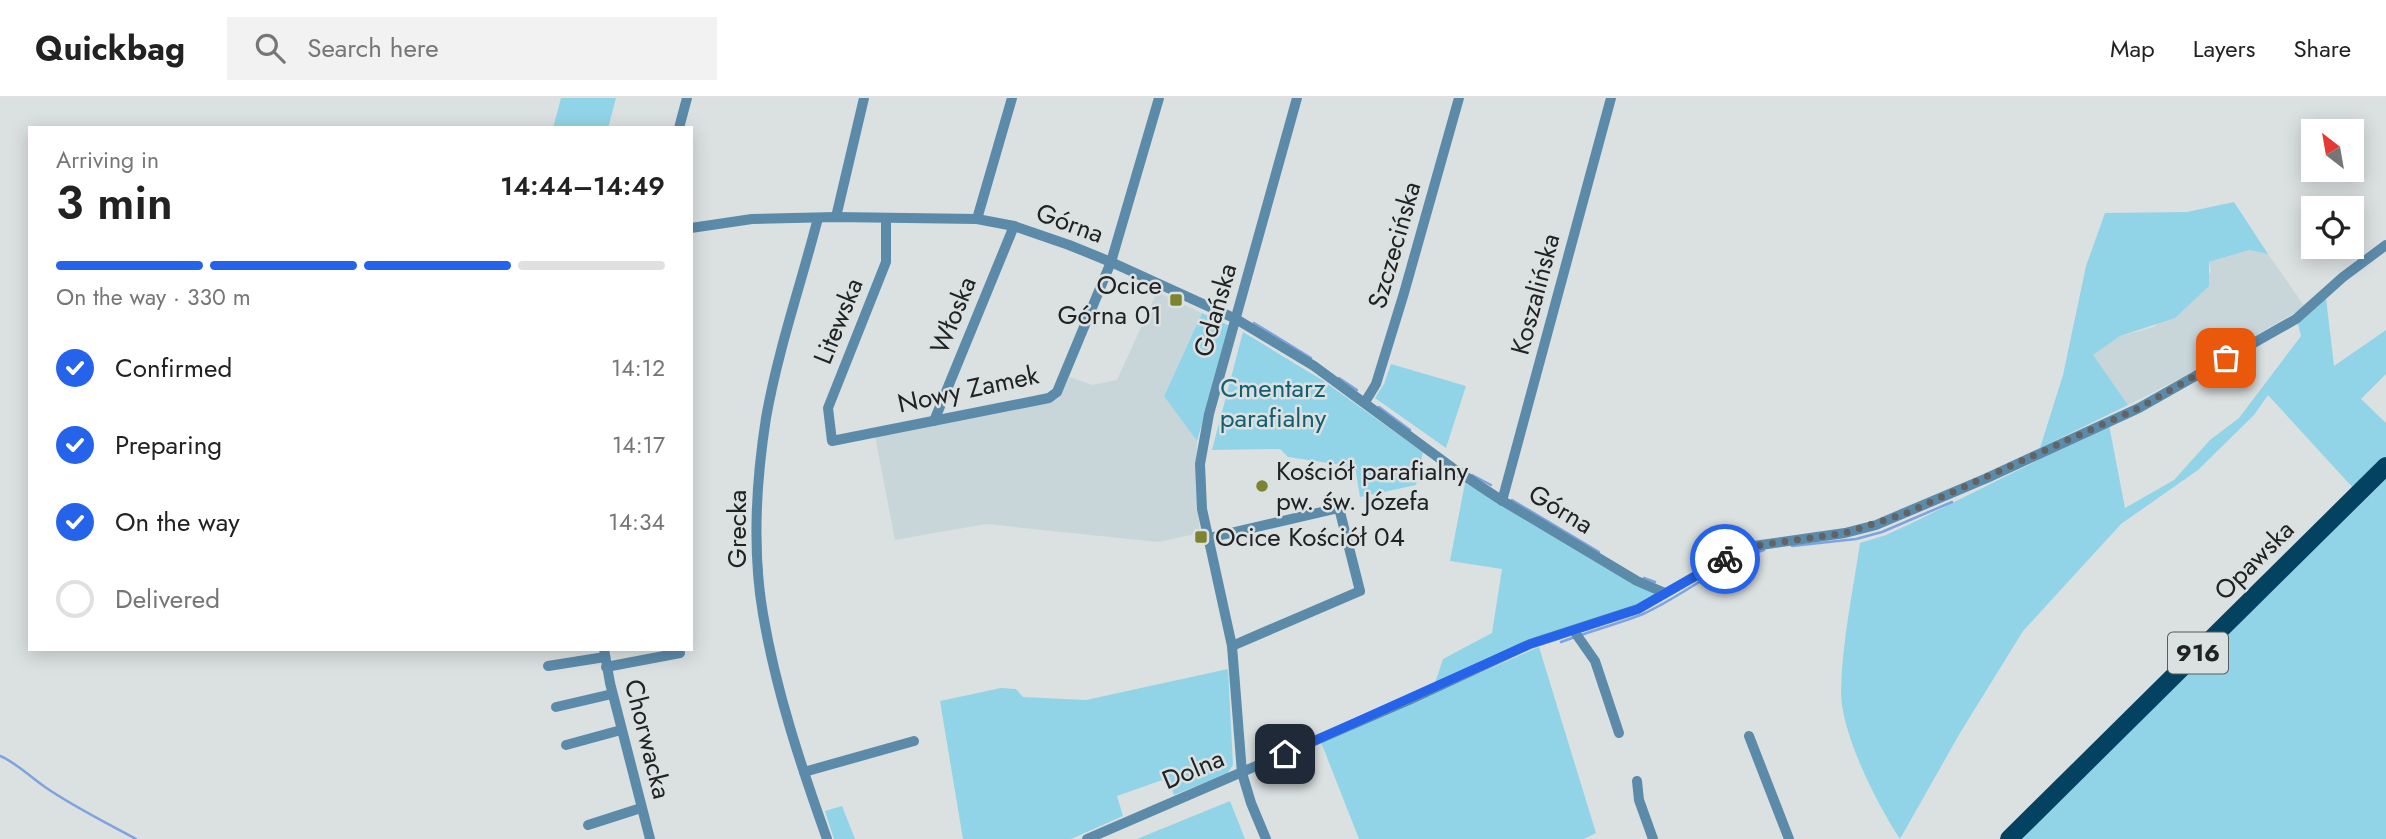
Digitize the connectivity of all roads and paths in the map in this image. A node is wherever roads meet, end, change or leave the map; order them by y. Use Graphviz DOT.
graph roads {
  1 [pos="687,98"];
  2 [pos="864,98"];
  3 [pos="1012,98"];
  4 [pos="1159,98"];
  5 [pos="1297,98"];
  6 [pos="1459,98"];
  7 [pos="1611,98"];
  8 [pos="680,126"];
  9 [pos="836,217"];
  10 [pos="818,218"];
  11 [pos="886,218"];
  12 [pos="977,219"];
  13 [pos="1014,226"];
  14 [pos="693,228"];
  15 [pos="2386,245"];
  16 [pos="1111,262"];
  17 [pos="1236,319"];
  18 [pos="1365,402"];
  19 [pos="934,421"];
  20 [pos="832,441"];
  21 [pos="2386,466"];
  22 [pos="1502,501"];
  23 [pos="1209,538"];
  24 [pos="1665,593"];
  25 [pos="1577,635"];
  26 [pos="1232,646"];
  27 [pos="680,653"];
  28 [pos="605,658"];
  29 [pos="548,666"];
  30 [pos="612,694"];
  31 [pos="556,706"];
  32 [pos="621,730"];
  33 [pos="1619,733"];
  34 [pos="1749,736"];
  35 [pos="914,741"];
  36 [pos="566,745"];
  37 [pos="804,772"];
  38 [pos="1242,773"];
  39 [pos="1637,781"];
  40 [pos="641,808"];
  41 [pos="588,825"];
  42 [pos="650,839"];
  43 [pos="827,839"];
  44 [pos="1087,839"];
  45 [pos="1266,839"];
  46 [pos="1653,839"];
  47 [pos="1789,839"];
  48 [pos="2009,839"];
  1 -- 8 [label="street"];
  2 -- 9 [label="street"];
  3 -- 12 [label="street"];
  4 -- 16 [label="street"];
  5 -- 17 [label="street, Gdańska"];
  6 -- 18 [label="street, Szczecińska"];
  7 -- 22 [label="street, Koszalińska"];
  9 -- 10 [label="street, Górna"];
  9 -- 11 [label="street, Górna"];
  10 -- 14 [label="street, Górna"];
  10 -- 37 [label="street, Grecka"];
  11 -- 12 [label="street, Górna"];
  11 -- 20 [label="street, Litewska"];
  12 -- 13 [label="street, Górna"];
  13 -- 16 [label="street, Górna"];
  13 -- 19 [label="street, Włoska"];
  15 -- 24 [label="street"];
  16 -- 17 [label="street, Górna"];
  16 -- 19 [label="street, Nowy Zamek"];
  17 -- 18 [label="street, Górna"];
  17 -- 23 [label="street, Gdańska"];
  18 -- 22 [label="street, Górna"];
  19 -- 20 [label="street, Nowy Zamek"];
  21 -- 48 [label="main road, Opawska / 916"];
  22 -- 24 [label="street, Górna"];
  23 -- 26 [label="street, Gdańska"];
  23 -- 26 [label="street"];
  24 -- 25 [label="street, Dolna"];
  25 -- 33 [label="street"];
  25 -- 38 [label="street, Dolna"];
  26 -- 38 [label="street, Gdańska"];
  27 -- 28 [label="street"];
  28 -- 29 [label="street"];
  28 -- 30 [label="street, Chorwacka"];
  30 -- 31 [label="street"];
  30 -- 32 [label="street, Chorwacka"];
  32 -- 36 [label="street"];
  32 -- 40 [label="street, Chorwacka"];
  34 -- 47 [label="street"];
  35 -- 37 [label="street"];
  37 -- 43 [label="street, Grecka"];
  38 -- 44 [label="street, Dolna"];
  38 -- 45 [label="street, Gdańska"];
  39 -- 46 [label="street"];
  40 -- 41 [label="street"];
  40 -- 42 [label="street, Chorwacka"];
}
